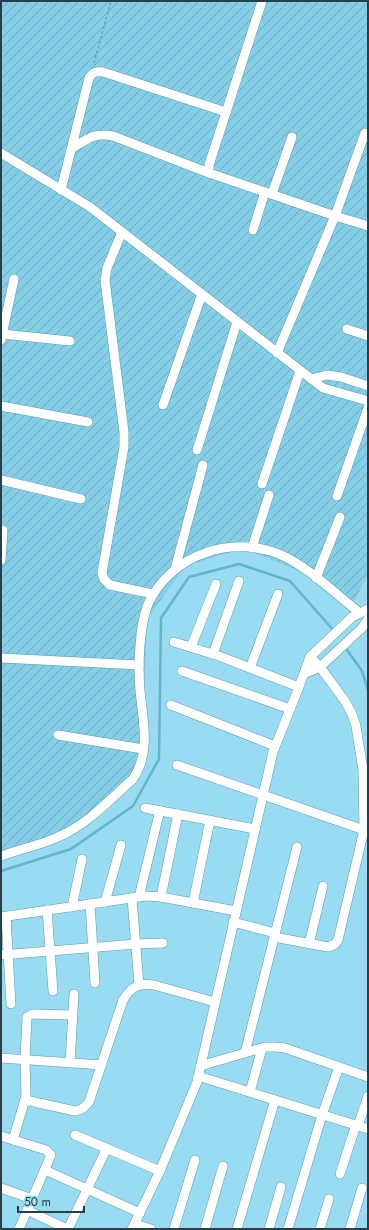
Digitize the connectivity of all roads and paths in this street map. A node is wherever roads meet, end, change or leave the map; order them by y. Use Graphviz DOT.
graph roads {
  1 [pos="111,1"];
  2 [pos="262,1"];
  3 [pos="94,62"];
  4 [pos="226,112"];
  5 [pos="365,133"];
  6 [pos="292,137"];
  7 [pos="72,149"];
  8 [pos="1,153"];
  9 [pos="209,173"];
  10 [pos="61,190"];
  11 [pos="268,193"];
  12 [pos="335,216"];
  13 [pos="368,226"];
  14 [pos="253,230"];
  15 [pos="122,232"];
  16 [pos="14,279"];
  17 [pos="202,294"];
  18 [pos="237,322"];
  19 [pos="347,329"];
  20 [pos="368,336"];
  21 [pos="2,337"];
  22 [pos="70,340"];
  23 [pos="278,353"];
  24 [pos="300,371"];
  25 [pos="311,379"];
  26 [pos="368,386"];
  27 [pos="368,401"];
  28 [pos="163,405"];
  29 [pos="1,406"];
  30 [pos="368,408"];
  31 [pos="88,422"];
  32 [pos="197,450"];
  33 [pos="203,464"];
  34 [pos="1,480"];
  35 [pos="262,484"];
  36 [pos="269,495"];
  37 [pos="337,496"];
  38 [pos="81,499"];
  39 [pos="340,517"];
  40 [pos="3,530"];
  41 [pos="252,548"];
  42 [pos="1,560"];
  43 [pos="175,569"];
  44 [pos="316,578"];
  45 [pos="238,581"];
  46 [pos="216,584"];
  47 [pos="153,594"];
  48 [pos="278,594"];
  49 [pos="360,613"];
  50 [pos="368,619"];
  51 [pos="174,642"];
  52 [pos="191,647"];
  53 [pos="213,654"];
  54 [pos="310,657"];
  55 [pos="1,658"];
  56 [pos="139,665"];
  57 [pos="250,668"];
  58 [pos="320,668"];
  59 [pos="182,671"];
  60 [pos="304,674"];
  61 [pos="299,687"];
  62 [pos="170,705"];
  63 [pos="290,709"];
  64 [pos="58,734"];
  65 [pos="275,746"];
  66 [pos="143,749"];
  67 [pos="177,765"];
  68 [pos="262,796"];
  69 [pos="145,808"];
  70 [pos="160,810"];
  71 [pos="178,814"];
  72 [pos="210,820"];
  73 [pos="255,828"];
  74 [pos="364,830"];
  75 [pos="121,845"];
  76 [pos="297,847"];
  77 [pos="1,856"];
  78 [pos="82,859"];
  79 [pos="323,886"];
  80 [pos="136,897"];
  81 [pos="161,897"];
  82 [pos="105,902"];
  83 [pos="193,903"];
  84 [pos="90,904"];
  85 [pos="72,907"];
  86 [pos="47,910"];
  87 [pos="236,911"];
  88 [pos="3,917"];
  89 [pos="233,922"];
  90 [pos="275,935"];
  91 [pos="163,943"];
  92 [pos="136,944"];
  93 [pos="309,944"];
  94 [pos="93,948"];
  95 [pos="50,951"];
  96 [pos="5,955"];
  97 [pos="95,983"];
  98 [pos="139,985"];
  99 [pos="53,991"];
  100 [pos="74,994"];
  101 [pos="215,1002"];
  102 [pos="11,1004"];
  103 [pos="72,1015"];
  104 [pos="262,1048"];
  105 [pos="246,1053"];
  106 [pos="1,1058"];
  107 [pos="25,1059"];
  108 [pos="70,1063"];
  109 [pos="102,1065"];
  110 [pos="200,1066"];
  111 [pos="339,1067"];
  112 [pos="198,1076"];
  113 [pos="368,1077"];
  114 [pos="250,1092"];
  115 [pos="368,1096"];
  116 [pos="25,1100"];
  117 [pos="275,1100"];
  118 [pos="322,1115"];
  119 [pos="357,1126"];
  120 [pos="368,1129"];
  121 [pos="75,1135"];
  122 [pos="1,1136"];
  123 [pos="13,1140"];
  124 [pos="107,1148"];
  125 [pos="194,1160"];
  126 [pos="223,1166"];
  127 [pos="45,1170"];
  128 [pos="160,1170"];
  129 [pos="340,1174"];
  130 [pos="1,1188"];
  131 [pos="281,1188"];
  132 [pos="362,1188"];
  133 [pos="88,1189"];
  134 [pos="32,1199"];
  135 [pos="329,1199"];
  136 [pos="27,1210"];
  137 [pos="140,1213"];
  138 [pos="133,1227"];
  139 [pos="19,1229"];
  140 [pos="68,1229"];
  141 [pos="151,1229"];
  142 [pos="174,1229"];
  143 [pos="206,1229"];
  144 [pos="238,1229"];
  145 [pos="269,1229"];
  146 [pos="288,1229"];
  147 [pos="320,1229"];
  148 [pos="350,1229"];
  1 -- 3 [label="path"];
  2 -- 4 [label="street"];
  4 -- 7 [label="street"];
  4 -- 9 [label="street"];
  5 -- 12 [label="street"];
  6 -- 11 [label="street"];
  7 -- 9 [label="street"];
  7 -- 10 [label="street"];
  8 -- 10 [label="street"];
  9 -- 11 [label="street"];
  10 -- 15 [label="street"];
  11 -- 12 [label="street"];
  11 -- 14 [label="street"];
  12 -- 13 [label="street"];
  12 -- 23 [label="street"];
  15 -- 17 [label="street"];
  15 -- 47 [label="street"];
  16 -- 21 [label="street"];
  17 -- 18 [label="street"];
  17 -- 28 [label="street"];
  18 -- 23 [label="street"];
  18 -- 32 [label="street"];
  19 -- 20 [label="street"];
  21 -- 22 [label="street"];
  23 -- 24 [label="street"];
  24 -- 25 [label="street"];
  24 -- 35 [label="street"];
  25 -- 26 [label="street"];
  25 -- 27 [label="street"];
  29 -- 31 [label="street"];
  30 -- 37 [label="street"];
  33 -- 43 [label="street"];
  34 -- 38 [label="street"];
  36 -- 41 [label="street"];
  39 -- 44 [label="street"];
  40 -- 42 [label="street"];
  41 -- 43 [label="street"];
  41 -- 44 [label="street"];
  43 -- 47 [label="street"];
  44 -- 49 [label="street"];
  45 -- 53 [label="street"];
  46 -- 52 [label="street"];
  47 -- 56 [label="street"];
  48 -- 57 [label="street"];
  49 -- 54 [label="street"];
  50 -- 58 [label="street"];
  51 -- 52 [label="street"];
  52 -- 53 [label="street"];
  53 -- 57 [label="street"];
  54 -- 58 [label="street"];
  54 -- 60 [label="street"];
  55 -- 56 [label="street"];
  56 -- 66 [label="street"];
  57 -- 61 [label="street"];
  58 -- 60 [label="street"];
  58 -- 74 [label="street"];
  59 -- 63 [label="street"];
  60 -- 61 [label="street"];
  61 -- 63 [label="street"];
  62 -- 65 [label="street"];
  63 -- 65 [label="street"];
  64 -- 66 [label="street"];
  65 -- 68 [label="street"];
  66 -- 77 [label="street"];
  67 -- 68 [label="street"];
  68 -- 73 [label="street"];
  68 -- 74 [label="street"];
  69 -- 70 [label="street"];
  70 -- 71 [label="street"];
  70 -- 80 [label="street"];
  71 -- 72 [label="street"];
  71 -- 81 [label="street"];
  72 -- 73 [label="street"];
  72 -- 83 [label="street"];
  73 -- 87 [label="street"];
  74 -- 93 [label="street"];
  75 -- 82 [label="street"];
  76 -- 90 [label="street"];
  78 -- 85 [label="street"];
  79 -- 93 [label="street"];
  80 -- 81 [label="street"];
  80 -- 82 [label="street"];
  80 -- 92 [label="street"];
  81 -- 83 [label="street"];
  82 -- 84 [label="street"];
  83 -- 87 [label="street"];
  84 -- 85 [label="street"];
  84 -- 94 [label="street"];
  85 -- 86 [label="street"];
  86 -- 88 [label="street"];
  86 -- 95 [label="street"];
  87 -- 89 [label="street"];
  88 -- 96 [label="street"];
  89 -- 90 [label="street"];
  89 -- 101 [label="street"];
  90 -- 93 [label="street"];
  90 -- 105 [label="street"];
  91 -- 92 [label="street"];
  92 -- 94 [label="street"];
  92 -- 98 [label="street"];
  94 -- 95 [label="street"];
  94 -- 97 [label="street"];
  95 -- 96 [label="street"];
  95 -- 99 [label="street"];
  96 -- 102 [label="street"];
  98 -- 101 [label="street"];
  98 -- 109 [label="street"];
  100 -- 103 [label="street"];
  101 -- 110 [label="street"];
  103 -- 107 [label="street"];
  103 -- 108 [label="street"];
  104 -- 105 [label="street"];
  104 -- 111 [label="street"];
  104 -- 114 [label="street"];
  105 -- 110 [label="street"];
  106 -- 107 [label="street"];
  107 -- 108 [label="street"];
  107 -- 116 [label="street"];
  108 -- 109 [label="street"];
  109 -- 116 [label="street"];
  110 -- 112 [label="street"];
  111 -- 113 [label="street"];
  111 -- 118 [label="street"];
  112 -- 114 [label="street"];
  112 -- 128 [label="street"];
  114 -- 117 [label="street"];
  115 -- 119 [label="street"];
  116 -- 123 [label="street"];
  117 -- 118 [label="street"];
  117 -- 144 [label="street"];
  118 -- 119 [label="street"];
  118 -- 146 [label="street"];
  119 -- 120 [label="street"];
  119 -- 129 [label="street"];
  121 -- 124 [label="street"];
  122 -- 123 [label="street"];
  123 -- 127 [label="street"];
  124 -- 128 [label="street"];
  124 -- 133 [label="street"];
  125 -- 142 [label="street"];
  126 -- 143 [label="street"];
  127 -- 133 [label="street"];
  127 -- 134 [label="street"];
  128 -- 137 [label="street"];
  130 -- 134 [label="street"];
  131 -- 145 [label="street"];
  132 -- 148 [label="street"];
  133 -- 137 [label="street"];
  133 -- 140 [label="street"];
  134 -- 136 [label="street"];
  135 -- 147 [label="street"];
  136 -- 139 [label="street"];
  136 -- 140 [label="street"];
  137 -- 138 [label="street"];
  138 -- 141 [label="street"];
}
